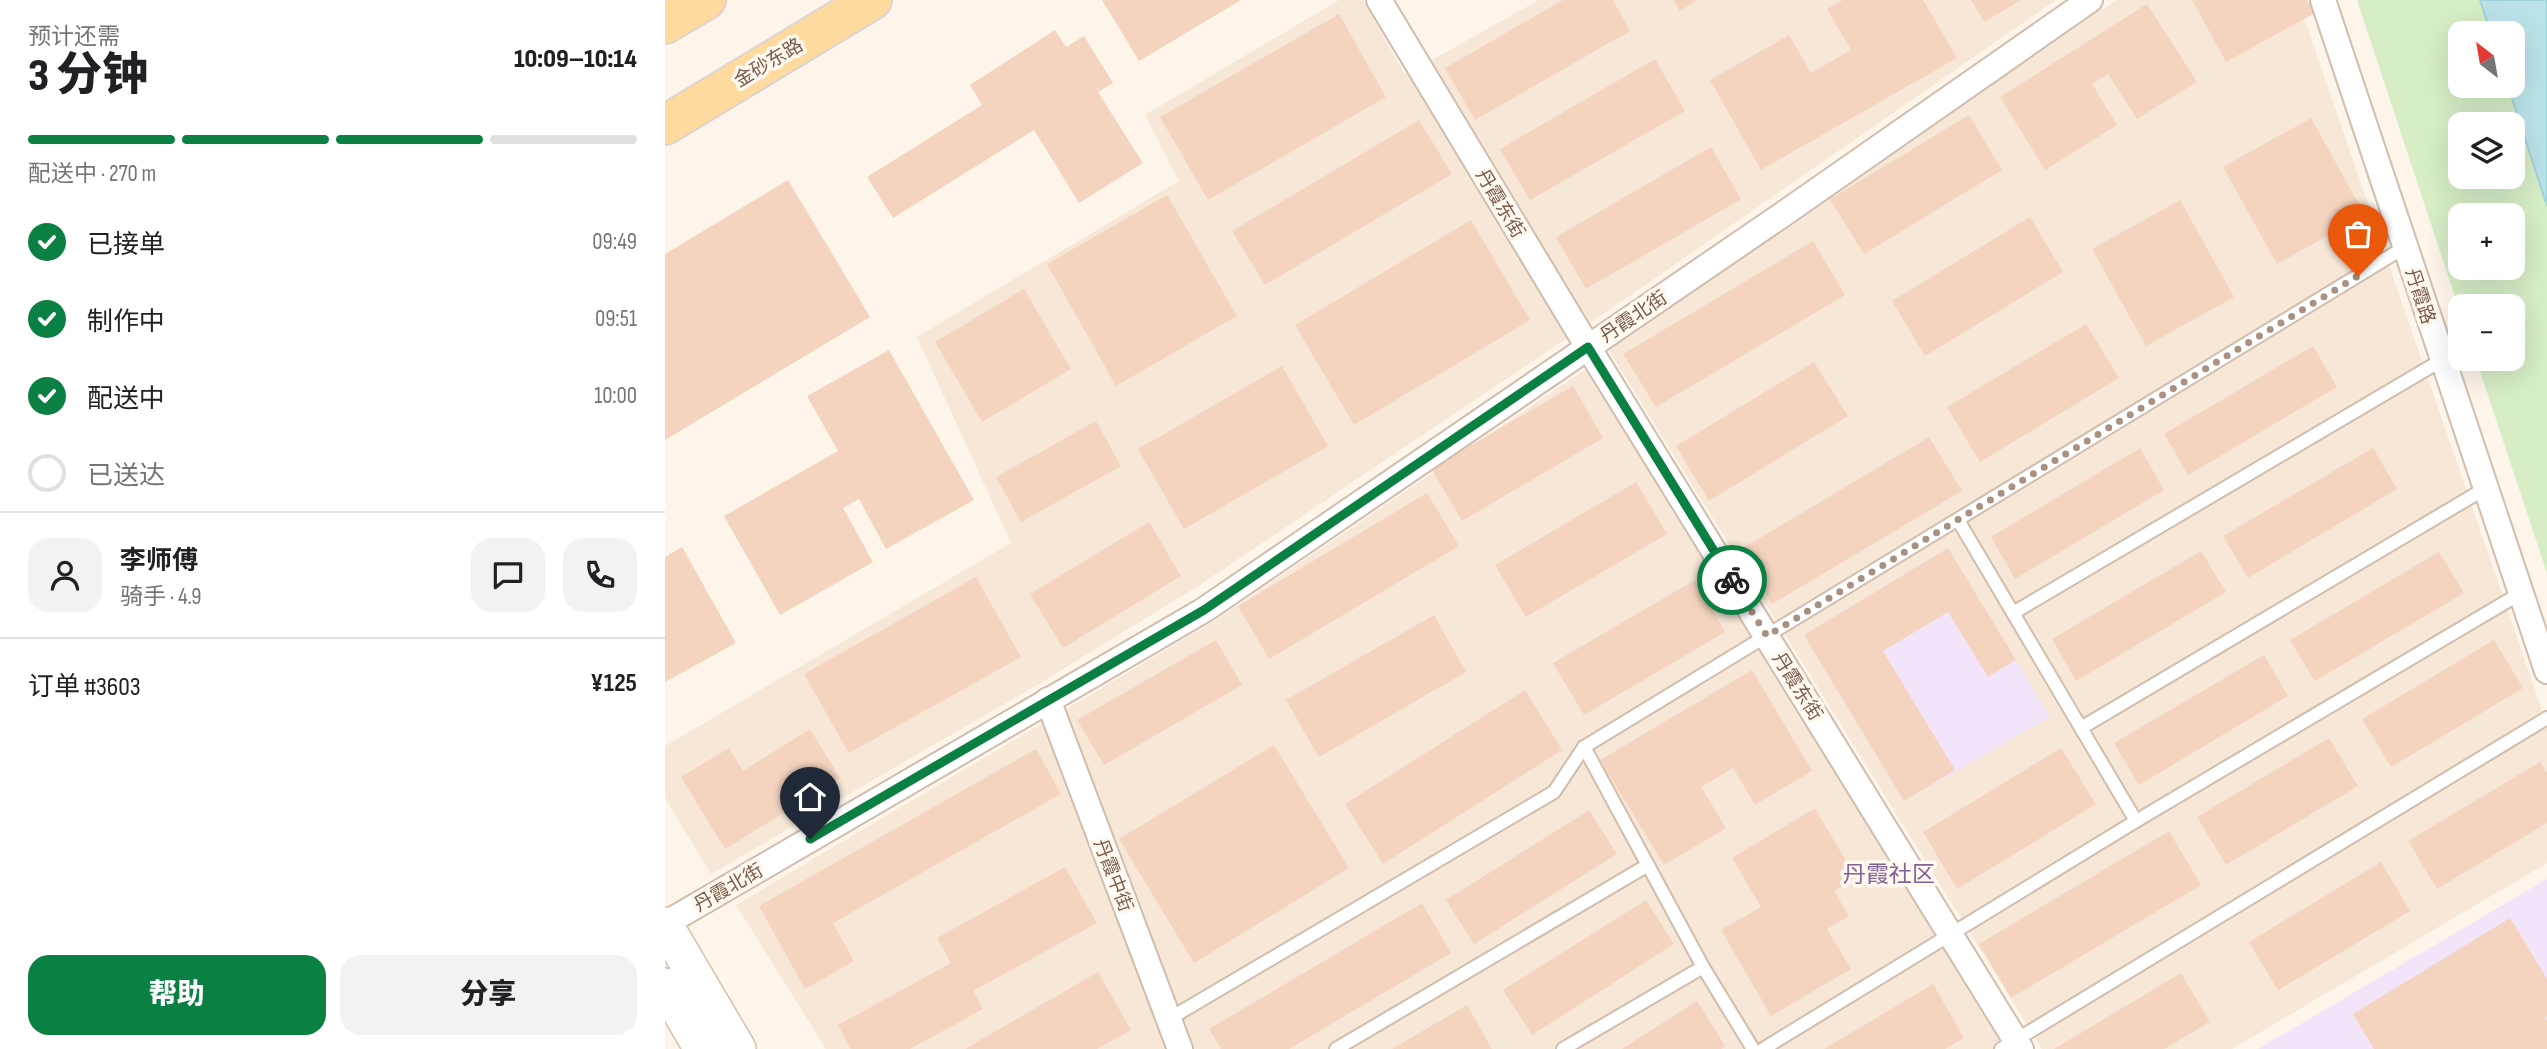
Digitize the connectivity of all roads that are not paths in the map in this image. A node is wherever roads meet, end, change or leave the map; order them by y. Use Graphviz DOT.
graph roads {
  1 [pos="706,0"];
  2 [pos="872,0"];
  3 [pos="1379,0"];
  4 [pos="2090,0"];
  5 [pos="2323,0"];
  6 [pos="665,24"];
  7 [pos="665,125"];
  8 [pos="2405,247"];
  9 [pos="1588,347"];
  10 [pos="2442,360"];
  11 [pos="2486,488"];
  12 [pos="1958,520"];
  13 [pos="2521,593"];
  14 [pos="2013,613"];
  15 [pos="1767,636"];
  16 [pos="2547,671"];
  17 [pos="1048,700"];
  18 [pos="2547,718"];
  19 [pos="2081,728"];
  20 [pos="1584,747"];
  21 [pos="2136,821"];
  22 [pos="1647,864"];
  23 [pos="665,925"];
  24 [pos="1951,935"];
  25 [pos="1703,967"];
  26 [pos="665,986"];
  27 [pos="1169,1019"];
  28 [pos="2013,1046"];
  29 [pos="702,1049"];
  30 [pos="738,1049"];
  31 [pos="1180,1049"];
  32 [pos="1336,1049"];
  33 [pos="1563,1049"];
  34 [pos="1753,1049"];
  35 [pos="1763,1049"];
  1 -- 6 [label="main road"];
  2 -- 7 [label="main road, 金砂东路"];
  3 -- 9 [label="street, 丹霞东街"];
  4 -- 9 [label="street, 丹霞北街"];
  5 -- 8 [label="street, 丹霞路"];
  8 -- 10 [label="street, 丹霞路"];
  8 -- 12 [label="lane"];
  9 -- 15 [label="street, 丹霞东街"];
  9 -- 17 [label="street, 丹霞北街"];
  10 -- 11 [label="street, 丹霞路"];
  10 -- 14 [label="lane"];
  11 -- 13 [label="street, 丹霞路"];
  11 -- 19 [label="lane"];
  12 -- 14 [label="lane"];
  12 -- 15 [label="lane"];
  13 -- 16 [label="street, 丹霞路"];
  13 -- 21 [label="lane"];
  14 -- 19 [label="lane"];
  15 -- 20 [label="lane"];
  15 -- 24 [label="street, 丹霞东街"];
  17 -- 23 [label="street, 丹霞北街"];
  17 -- 27 [label="street, 丹霞中街"];
  18 -- 28 [label="lane"];
  19 -- 21 [label="lane"];
  20 -- 22 [label="lane"];
  20 -- 27 [label="lane"];
  21 -- 24 [label="lane"];
  22 -- 25 [label="lane"];
  22 -- 32 [label="lane"];
  23 -- 30 [label="street"];
  24 -- 28 [label="street, 丹霞东街"];
  24 -- 35 [label="lane"];
  25 -- 33 [label="lane"];
  25 -- 34 [label="lane"];
  26 -- 29 [label="street"];
  27 -- 31 [label="street, 丹霞中街"];
}
